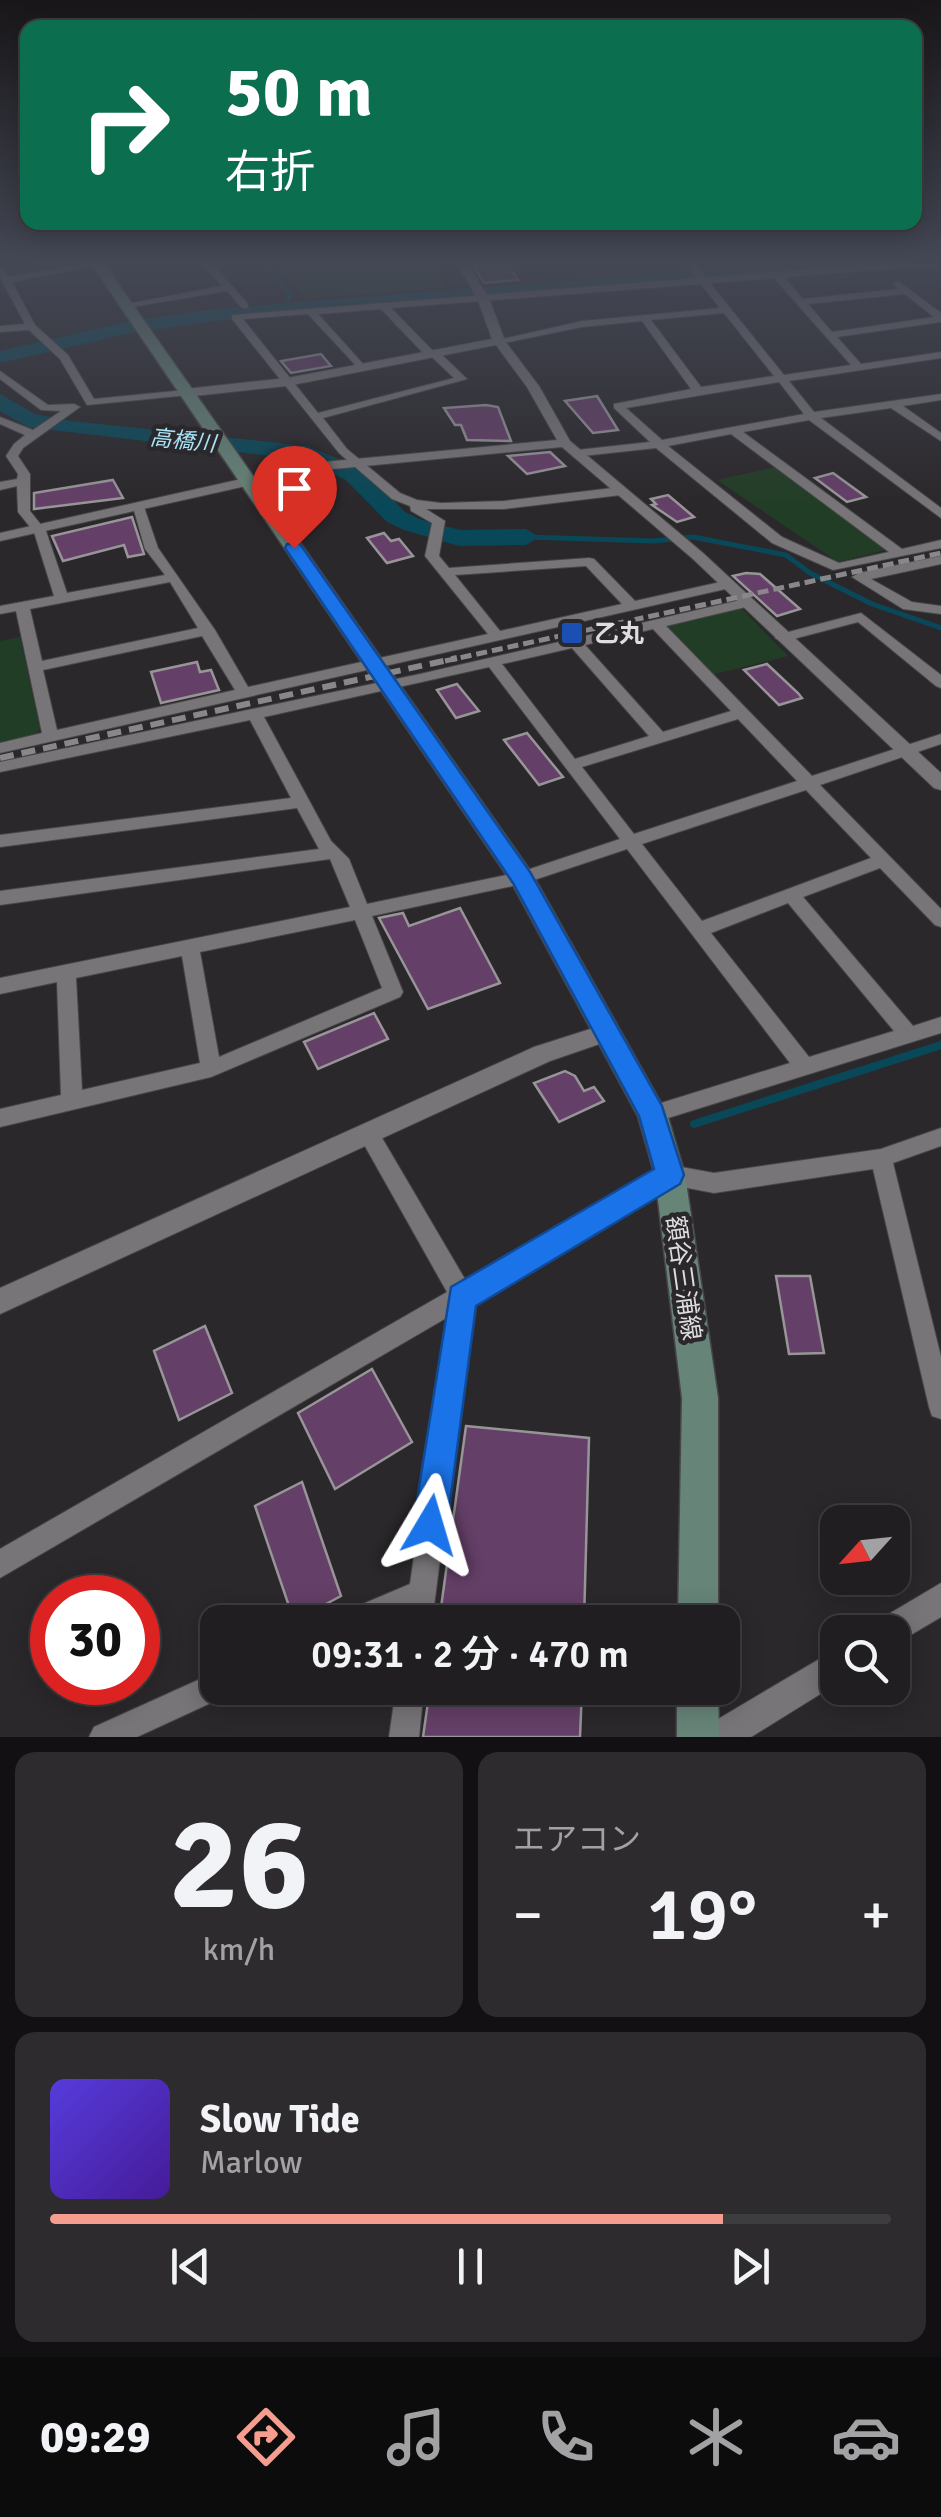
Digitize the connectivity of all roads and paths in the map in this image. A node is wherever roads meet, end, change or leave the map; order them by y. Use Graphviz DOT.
graph roads {
  1 [pos="49,343"];
  2 [pos="152,343"];
  3 [pos="256,343"];
  4 [pos="339,343"];
  5 [pos="421,343"];
  6 [pos="489,343"];
  7 [pos="502,343"];
  8 [pos="663,343"];
  9 [pos="753,343"];
  10 [pos="838,343"];
  11 [pos="432,354"];
  12 [pos="941,355"];
  13 [pos="360,367"];
  14 [pos="858,367"];
  15 [pos="0,374"];
  16 [pos="781,377"];
  17 [pos="287,382"];
  18 [pos="698,390"];
  19 [pos="185,392"];
  20 [pos="941,397"];
  21 [pos="91,403"];
  22 [pos="893,404"];
  23 [pos="74,407"];
  24 [pos="811,416"];
  25 [pos="315,417"];
  26 [pos="0,420"];
  27 [pos="734,431"];
  28 [pos="37,433"];
  29 [pos="941,438"];
  30 [pos="565,443"];
  31 [pos="658,444"];
  32 [pos="577,454"];
  33 [pos="355,461"];
  34 [pos="23,481"];
  35 [pos="247,481"];
  36 [pos="0,486"];
  37 [pos="620,491"];
  38 [pos="398,498"];
  39 [pos="139,507"];
  40 [pos="941,514"];
  41 [pos="40,530"];
  42 [pos="0,538"];
  43 [pos="941,544"];
  44 [pos="898,552"];
  45 [pos="941,560"];
  46 [pos="445,572"];
  47 [pos="174,577"];
  48 [pos="725,585"];
  49 [pos="62,598"];
  50 [pos="745,603"];
  51 [pos="631,605"];
  52 [pos="22,606"];
  53 [pos="0,610"];
  54 [pos="937,612"];
  55 [pos="655,623"];
  56 [pos="208,630"];
  57 [pos="496,635"];
  58 [pos="782,638"];
  59 [pos="577,644"];
  60 [pos="493,663"];
  61 [pos="36,667"];
  62 [pos="382,675"];
  63 [pos="941,683"];
  64 [pos="245,695"];
  65 [pos="254,713"];
  66 [pos="741,713"];
  67 [pos="51,737"];
  68 [pos="660,738"];
  69 [pos="941,738"];
  70 [pos="0,748"];
  71 [pos="905,751"];
  72 [pos="572,765"];
  73 [pos="0,766"];
  74 [pos="808,783"];
  75 [pos="941,784"];
  76 [pos="301,802"];
  77 [pos="0,841"];
  78 [pos="632,843"];
  79 [pos="332,853"];
  80 [pos="883,860"];
  81 [pos="522,878"];
  82 [pos="790,895"];
  83 [pos="0,898"];
  84 [pos="362,914"];
  85 [pos="941,920"];
  86 [pos="699,930"];
  87 [pos="190,948"];
  88 [pos="66,973"];
  89 [pos="0,986"];
  90 [pos="941,1024"];
  91 [pos="609,1032"];
  92 [pos="908,1034"];
  93 [pos="802,1064"];
  94 [pos="211,1069"];
  95 [pos="72,1101"];
  96 [pos="0,1118"];
  97 [pos="654,1120"];
  98 [pos="368,1132"];
  99 [pos="941,1137"];
  100 [pos="881,1158"];
  101 [pos="668,1169"];
  102 [pos="462,1298"];
  103 [pos="0,1302"];
  104 [pos="934,1350"];
  105 [pos="941,1407"];
  106 [pos="0,1564"];
  107 [pos="422,1592"];
  108 [pos="941,1600"];
  109 [pos="393,1605"];
  110 [pos="420,1605"];
  111 [pos="698,1605"];
  112 [pos="910,1619"];
  113 [pos="820,1675"];
  114 [pos="200,1693"];
  115 [pos="408,1705"];
  116 [pos="698,1705"];
  117 [pos="104,1737"];
  118 [pos="404,1737"];
  119 [pos="698,1737"];
  120 [pos="720,1737"];
  1 -- 21 [label="street"];
  2 -- 19 [label="main road, 額谷三浦線"];
  3 -- 17 [label="street"];
  4 -- 13 [label="street"];
  5 -- 11 [label="street"];
  6 -- 11 [label="street"];
  7 -- 30 [label="street"];
  8 -- 18 [label="street"];
  9 -- 16 [label="street"];
  10 -- 14 [label="street"];
  11 -- 13 [label="street"];
  11 -- 25 [label="street"];
  12 -- 14 [label="street"];
  13 -- 17 [label="street"];
  14 -- 16 [label="street"];
  15 -- 23 [label="street"];
  16 -- 18 [label="street"];
  16 -- 24 [label="street"];
  17 -- 19 [label="street"];
  17 -- 25 [label="street"];
  18 -- 31 [label="street"];
  19 -- 21 [label="street"];
  19 -- 35 [label="main road, 額谷三浦線"];
  20 -- 22 [label="street"];
  21 -- 23 [label="street"];
  22 -- 24 [label="street"];
  22 -- 29 [label="street"];
  23 -- 28 [label="street"];
  24 -- 27 [label="street"];
  24 -- 40 [label="street"];
  25 -- 33 [label="street"];
  26 -- 28 [label="street"];
  27 -- 31 [label="street"];
  27 -- 44 [label="street"];
  28 -- 34 [label="street"];
  30 -- 32 [label="street"];
  30 -- 33 [label="street"];
  31 -- 32 [label="street"];
  31 -- 44 [label="street"];
  32 -- 37 [label="street"];
  33 -- 35 [label="street"];
  33 -- 38 [label="street"];
  34 -- 36 [label="street"];
  34 -- 41 [label="street"];
  35 -- 39 [label="street"];
  35 -- 62 [label="main road, 額谷三浦線"];
  37 -- 38 [label="street"];
  37 -- 48 [label="street"];
  38 -- 46 [label="street"];
  39 -- 41 [label="street"];
  39 -- 47 [label="street"];
  41 -- 42 [label="street"];
  41 -- 49 [label="street"];
  43 -- 44 [label="street"];
  45 -- 54 [label="street"];
  46 -- 51 [label="street"];
  46 -- 57 [label="street"];
  47 -- 49 [label="street"];
  47 -- 56 [label="street"];
  48 -- 50 [label="street"];
  48 -- 51 [label="street"];
  49 -- 52 [label="street"];
  50 -- 55 [label="street"];
  50 -- 58 [label="street"];
  51 -- 57 [label="street"];
  52 -- 53 [label="street"];
  52 -- 61 [label="street"];
  55 -- 59 [label="street"];
  55 -- 66 [label="street"];
  56 -- 61 [label="street"];
  56 -- 64 [label="street"];
  57 -- 62 [label="street"];
  58 -- 63 [label="street"];
  58 -- 71 [label="street"];
  59 -- 60 [label="street"];
  59 -- 68 [label="street"];
  60 -- 62 [label="street"];
  60 -- 72 [label="street"];
  61 -- 67 [label="street"];
  62 -- 64 [label="street"];
  62 -- 65 [label="street"];
  62 -- 81 [label="main road, 額谷三浦線"];
  64 -- 67 [label="street"];
  65 -- 73 [label="street"];
  65 -- 76 [label="street"];
  66 -- 68 [label="street"];
  66 -- 74 [label="street"];
  67 -- 70 [label="street"];
  68 -- 72 [label="street"];
  69 -- 71 [label="street"];
  71 -- 74 [label="street"];
  71 -- 75 [label="street"];
  72 -- 78 [label="street"];
  74 -- 78 [label="street"];
  74 -- 80 [label="street"];
  76 -- 77 [label="street"];
  76 -- 79 [label="street"];
  78 -- 81 [label="street"];
  78 -- 86 [label="street"];
  79 -- 83 [label="street"];
  79 -- 84 [label="street"];
  80 -- 82 [label="street"];
  80 -- 85 [label="street"];
  81 -- 84 [label="street"];
  81 -- 91 [label="main road, 額谷三浦線"];
  82 -- 86 [label="street"];
  82 -- 92 [label="street"];
  84 -- 87 [label="street"];
  84 -- 94 [label="street"];
  86 -- 93 [label="street"];
  87 -- 88 [label="street"];
  87 -- 94 [label="street"];
  88 -- 89 [label="street"];
  88 -- 95 [label="street"];
  90 -- 92 [label="street"];
  91 -- 97 [label="main road, 額谷三浦線"];
  91 -- 98 [label="street"];
  92 -- 93 [label="street"];
  93 -- 97 [label="street"];
  94 -- 95 [label="street"];
  95 -- 96 [label="street"];
  97 -- 101 [label="main road, 額谷三浦線"];
  98 -- 102 [label="street"];
  98 -- 103 [label="street"];
  99 -- 100 [label="street"];
  100 -- 101 [label="street"];
  100 -- 104 [label="street"];
  101 -- 102 [label="street"];
  101 -- 111 [label="main road, 額谷三浦線"];
  102 -- 106 [label="street"];
  102 -- 107 [label="street"];
  104 -- 105 [label="street"];
  107 -- 109 [label="street"];
  107 -- 110 [label="street"];
  108 -- 112 [label="street"];
  113 -- 120 [label="street"];
  114 -- 117 [label="street"];
  115 -- 118 [label="street"];
  116 -- 119 [label="main road"];
}
